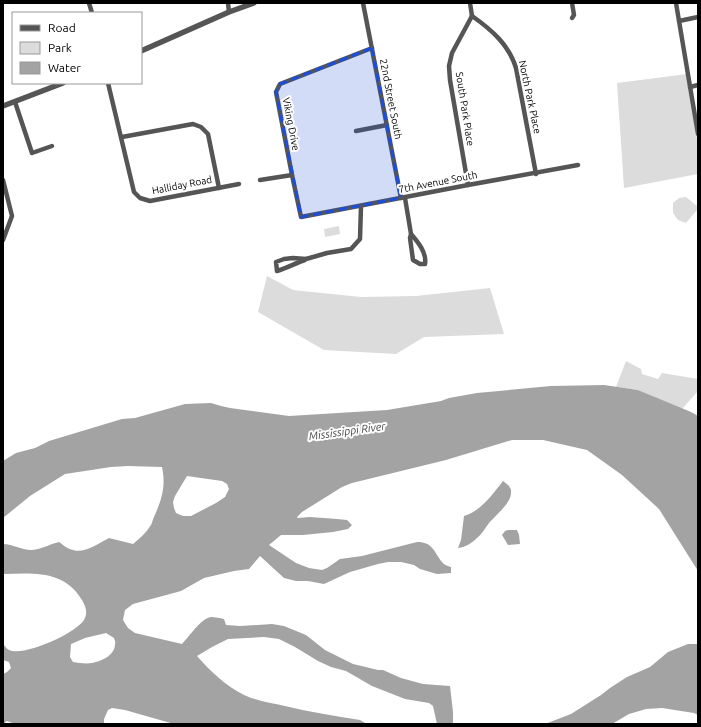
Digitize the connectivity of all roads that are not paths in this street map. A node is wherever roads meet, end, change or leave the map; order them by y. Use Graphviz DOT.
graph roads {
  1 [pos="228,3"];
  2 [pos="254,3"];
  3 [pos="363,3"];
  4 [pos="470,3"];
  5 [pos="572,3"];
  6 [pos="676,3"];
  7 [pos="229,12"];
  8 [pos="472,16"];
  9 [pos="572,18"];
  10 [pos="698,18"];
  11 [pos="679,21"];
  12 [pos="372,48"];
  13 [pos="142,51"];
  14 [pos="60,84"];
  15 [pos="108,84"];
  16 [pos="698,85"];
  17 [pos="690,86"];
  18 [pos="15,102"];
  19 [pos="3,106"];
  20 [pos="387,125"];
  21 [pos="356,131"];
  22 [pos="698,134"];
  23 [pos="122,137"];
  24 [pos="52,146"];
  25 [pos="578,165"];
  26 [pos="536,174"];
  27 [pos="292,175"];
  28 [pos="3,180"];
  29 [pos="260,180"];
  30 [pos="239,184"];
  31 [pos="468,185"];
  32 [pos="219,188"];
  33 [pos="403,198"];
  34 [pos="360,206"];
  35 [pos="301,217"];
  36 [pos="411,234"];
  37 [pos="3,240"];
  38 [pos="306,259"];
  1 -- 7 [label="street"];
  2 -- 7 [label="street"];
  3 -- 12 [label="street, 22nd Street South"];
  4 -- 8 [label="street"];
  5 -- 9 [label="street"];
  6 -- 11 [label="street"];
  7 -- 13 [label="street"];
  8 -- 26 [label="street, North Park Place"];
  8 -- 31 [label="street, South Park Place"];
  10 -- 11 [label="street"];
  11 -- 17 [label="street"];
  12 -- 20 [label="street, 22nd Street South"];
  12 -- 27 [label="street, Viking Drive"];
  14 -- 18 [label="street"];
  15 -- 23 [label="street, Halliday Road"];
  16 -- 17 [label="street"];
  17 -- 22 [label="street"];
  18 -- 19 [label="street"];
  18 -- 24 [label="street"];
  20 -- 21 [label="street"];
  20 -- 33 [label="street, 22nd Street South"];
  23 -- 32 [label="street, Halliday Road"];
  23 -- 32 [label="street, Halliday Road"];
  25 -- 26 [label="street, 7th Avenue South"];
  26 -- 31 [label="street, 7th Avenue South"];
  27 -- 29 [label="street"];
  27 -- 35 [label="street, Viking Drive"];
  28 -- 37 [label="street"];
  30 -- 32 [label="street"];
  31 -- 33 [label="street, 7th Avenue South"];
  33 -- 34 [label="street, 7th Avenue South"];
  33 -- 36 [label="street, 22nd Street South"];
  34 -- 35 [label="street, 7th Avenue South"];
  34 -- 38 [label="street"];
  36 -- 36 [label="street, 22nd Street South"];
  38 -- 38 [label="street"];
}
